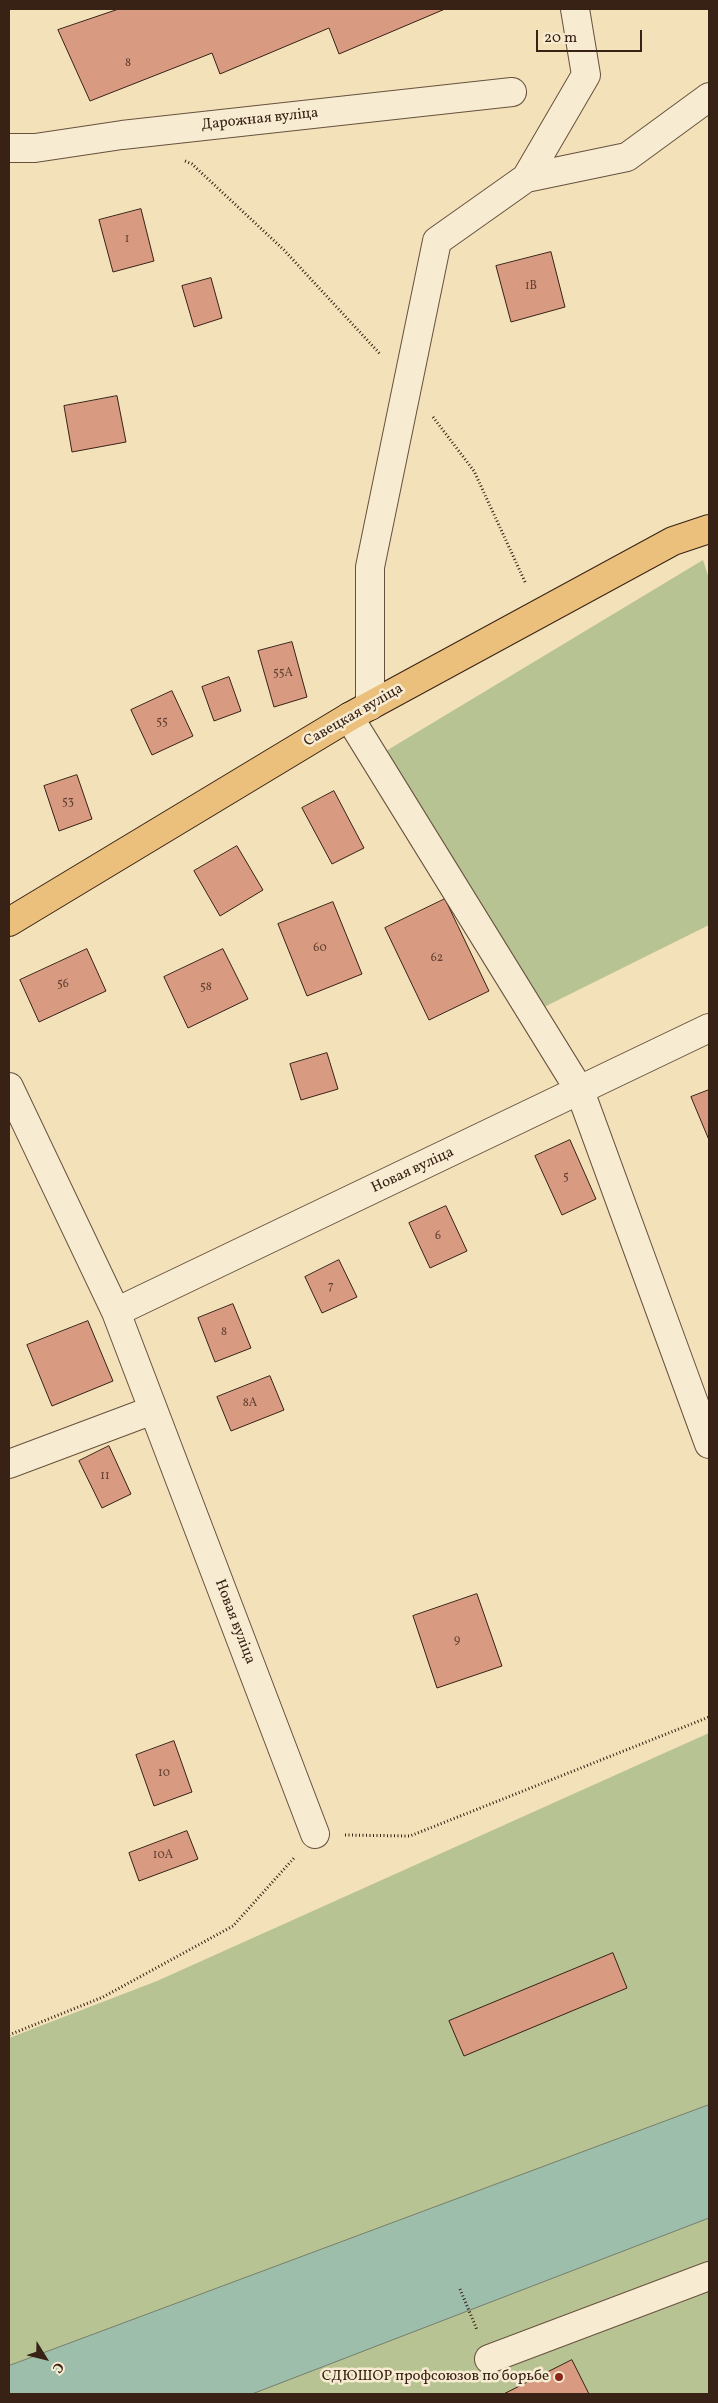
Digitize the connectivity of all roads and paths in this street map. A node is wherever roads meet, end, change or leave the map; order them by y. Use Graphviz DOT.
graph roads {
  1 [pos="575,9"];
  2 [pos="512,92"];
  3 [pos="709,97"];
  4 [pos="9,148"];
  5 [pos="183,160"];
  6 [pos="526,178"];
  7 [pos="407,384"];
  8 [pos="709,529"];
  9 [pos="527,587"];
  10 [pos="359,711"];
  11 [pos="9,922"];
  12 [pos="709,1028"];
  13 [pos="9,1087"];
  14 [pos="580,1091"];
  15 [pos="116,1312"];
  16 [pos="153,1410"];
  17 [pos="709,1444"];
  18 [pos="9,1464"];
  19 [pos="709,1717"];
  20 [pos="316,1834"];
  21 [pos="9,2035"];
  22 [pos="709,2276"];
  23 [pos="460,2289"];
  24 [pos="470,2310"];
  25 [pos="489,2359"];
  1 -- 6 [label="street"];
  2 -- 4 [label="street, Дарожная вуліца"];
  3 -- 6 [label="street"];
  5 -- 7 [label="path"];
  6 -- 7 [label="street"];
  7 -- 9 [label="path"];
  7 -- 10 [label="street"];
  8 -- 10 [label="main road, Савецкая вуліца"];
  10 -- 11 [label="main road, Савецкая вуліца"];
  10 -- 14 [label="street"];
  12 -- 14 [label="street, Новая вуліца"];
  13 -- 15 [label="street, Новая вуліца"];
  14 -- 15 [label="street, Новая вуліца"];
  14 -- 17 [label="street"];
  15 -- 16 [label="street, Новая вуліца"];
  16 -- 18 [label="street"];
  16 -- 20 [label="street, Новая вуліца"];
  19 -- 20 [label="path"];
  20 -- 21 [label="path"];
  22 -- 25 [label="street"];
  23 -- 24 [label="path"];
}
